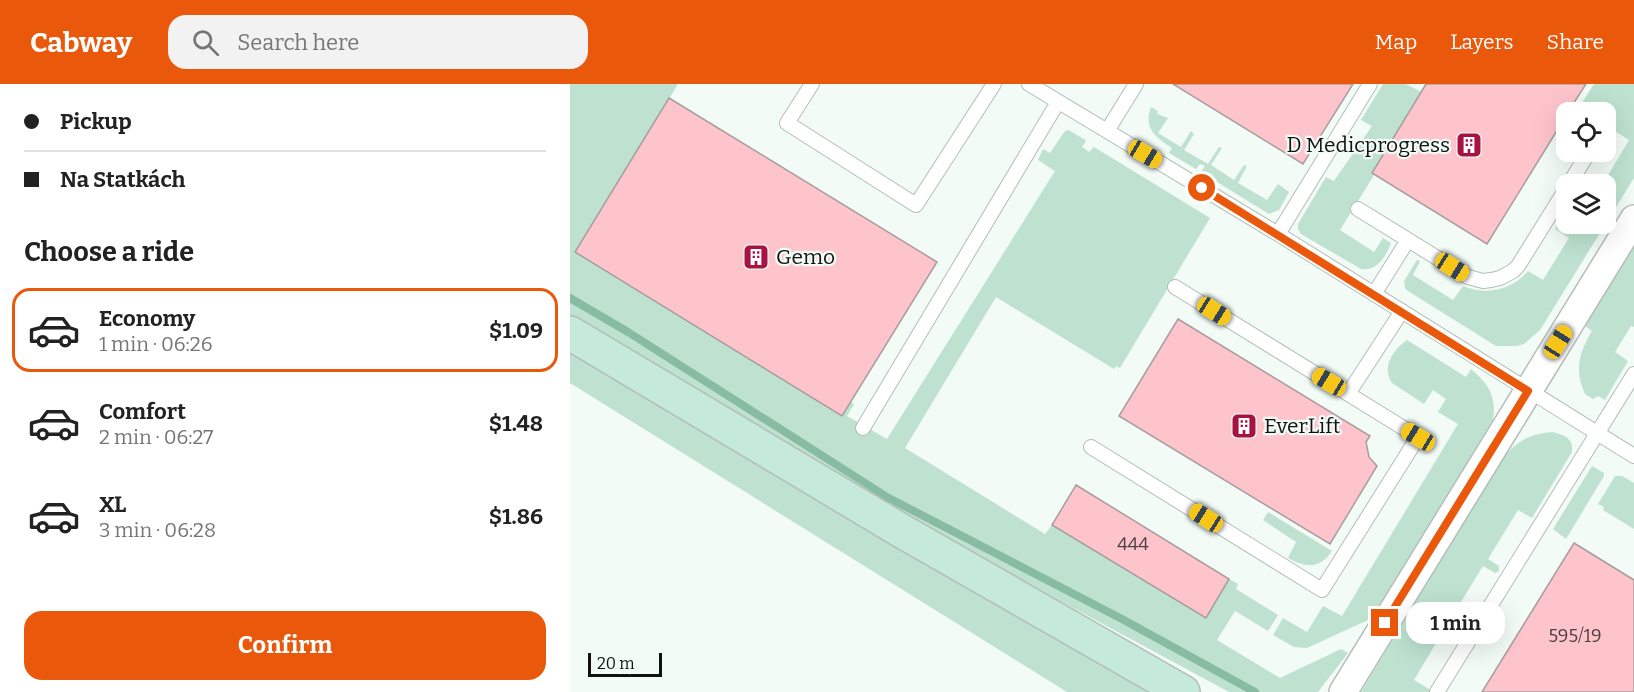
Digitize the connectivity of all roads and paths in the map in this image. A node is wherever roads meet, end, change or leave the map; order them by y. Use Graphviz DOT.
graph roads {
  1 [pos="812,84"];
  2 [pos="994,84"];
  3 [pos="1029,84"];
  4 [pos="1136,84"];
  5 [pos="1370,84"];
  6 [pos="1058,102"];
  7 [pos="1107,131"];
  8 [pos="1556,205"];
  9 [pos="1358,208"];
  10 [pos="1634,219"];
  11 [pos="1278,234"];
  12 [pos="1408,240"];
  13 [pos="1175,287"];
  14 [pos="1374,294"];
  15 [pos="1402,311"];
  16 [pos="570,333"];
  17 [pos="1634,374"];
  18 [pos="1528,391"];
  19 [pos="1348,394"];
  20 [pos="863,428"];
  21 [pos="1597,433"];
  22 [pos="1091,447"];
  23 [pos="1634,456"];
  24 [pos="1183,692"];
  25 [pos="1343,692"];
  26 [pos="1437,692"];
  1 -- 2 [label="lane"];
  3 -- 6 [label="lane"];
  4 -- 7 [label="lane"];
  5 -- 11 [label="lane"];
  6 -- 7 [label="lane"];
  6 -- 20 [label="lane"];
  7 -- 11 [label="lane"];
  8 -- 12 [label="lane"];
  9 -- 12 [label="lane"];
  10 -- 18 [label="street"];
  11 -- 14 [label="lane"];
  12 -- 14 [label="lane"];
  13 -- 19 [label="lane"];
  14 -- 15 [label="lane"];
  15 -- 18 [label="lane"];
  15 -- 19 [label="lane"];
  16 -- 24 [label="main road"];
  17 -- 21 [label="lane"];
  18 -- 21 [label="lane"];
  18 -- 25 [label="street"];
  19 -- 22 [label="lane"];
  21 -- 23 [label="lane"];
  21 -- 26 [label="lane"];
}
